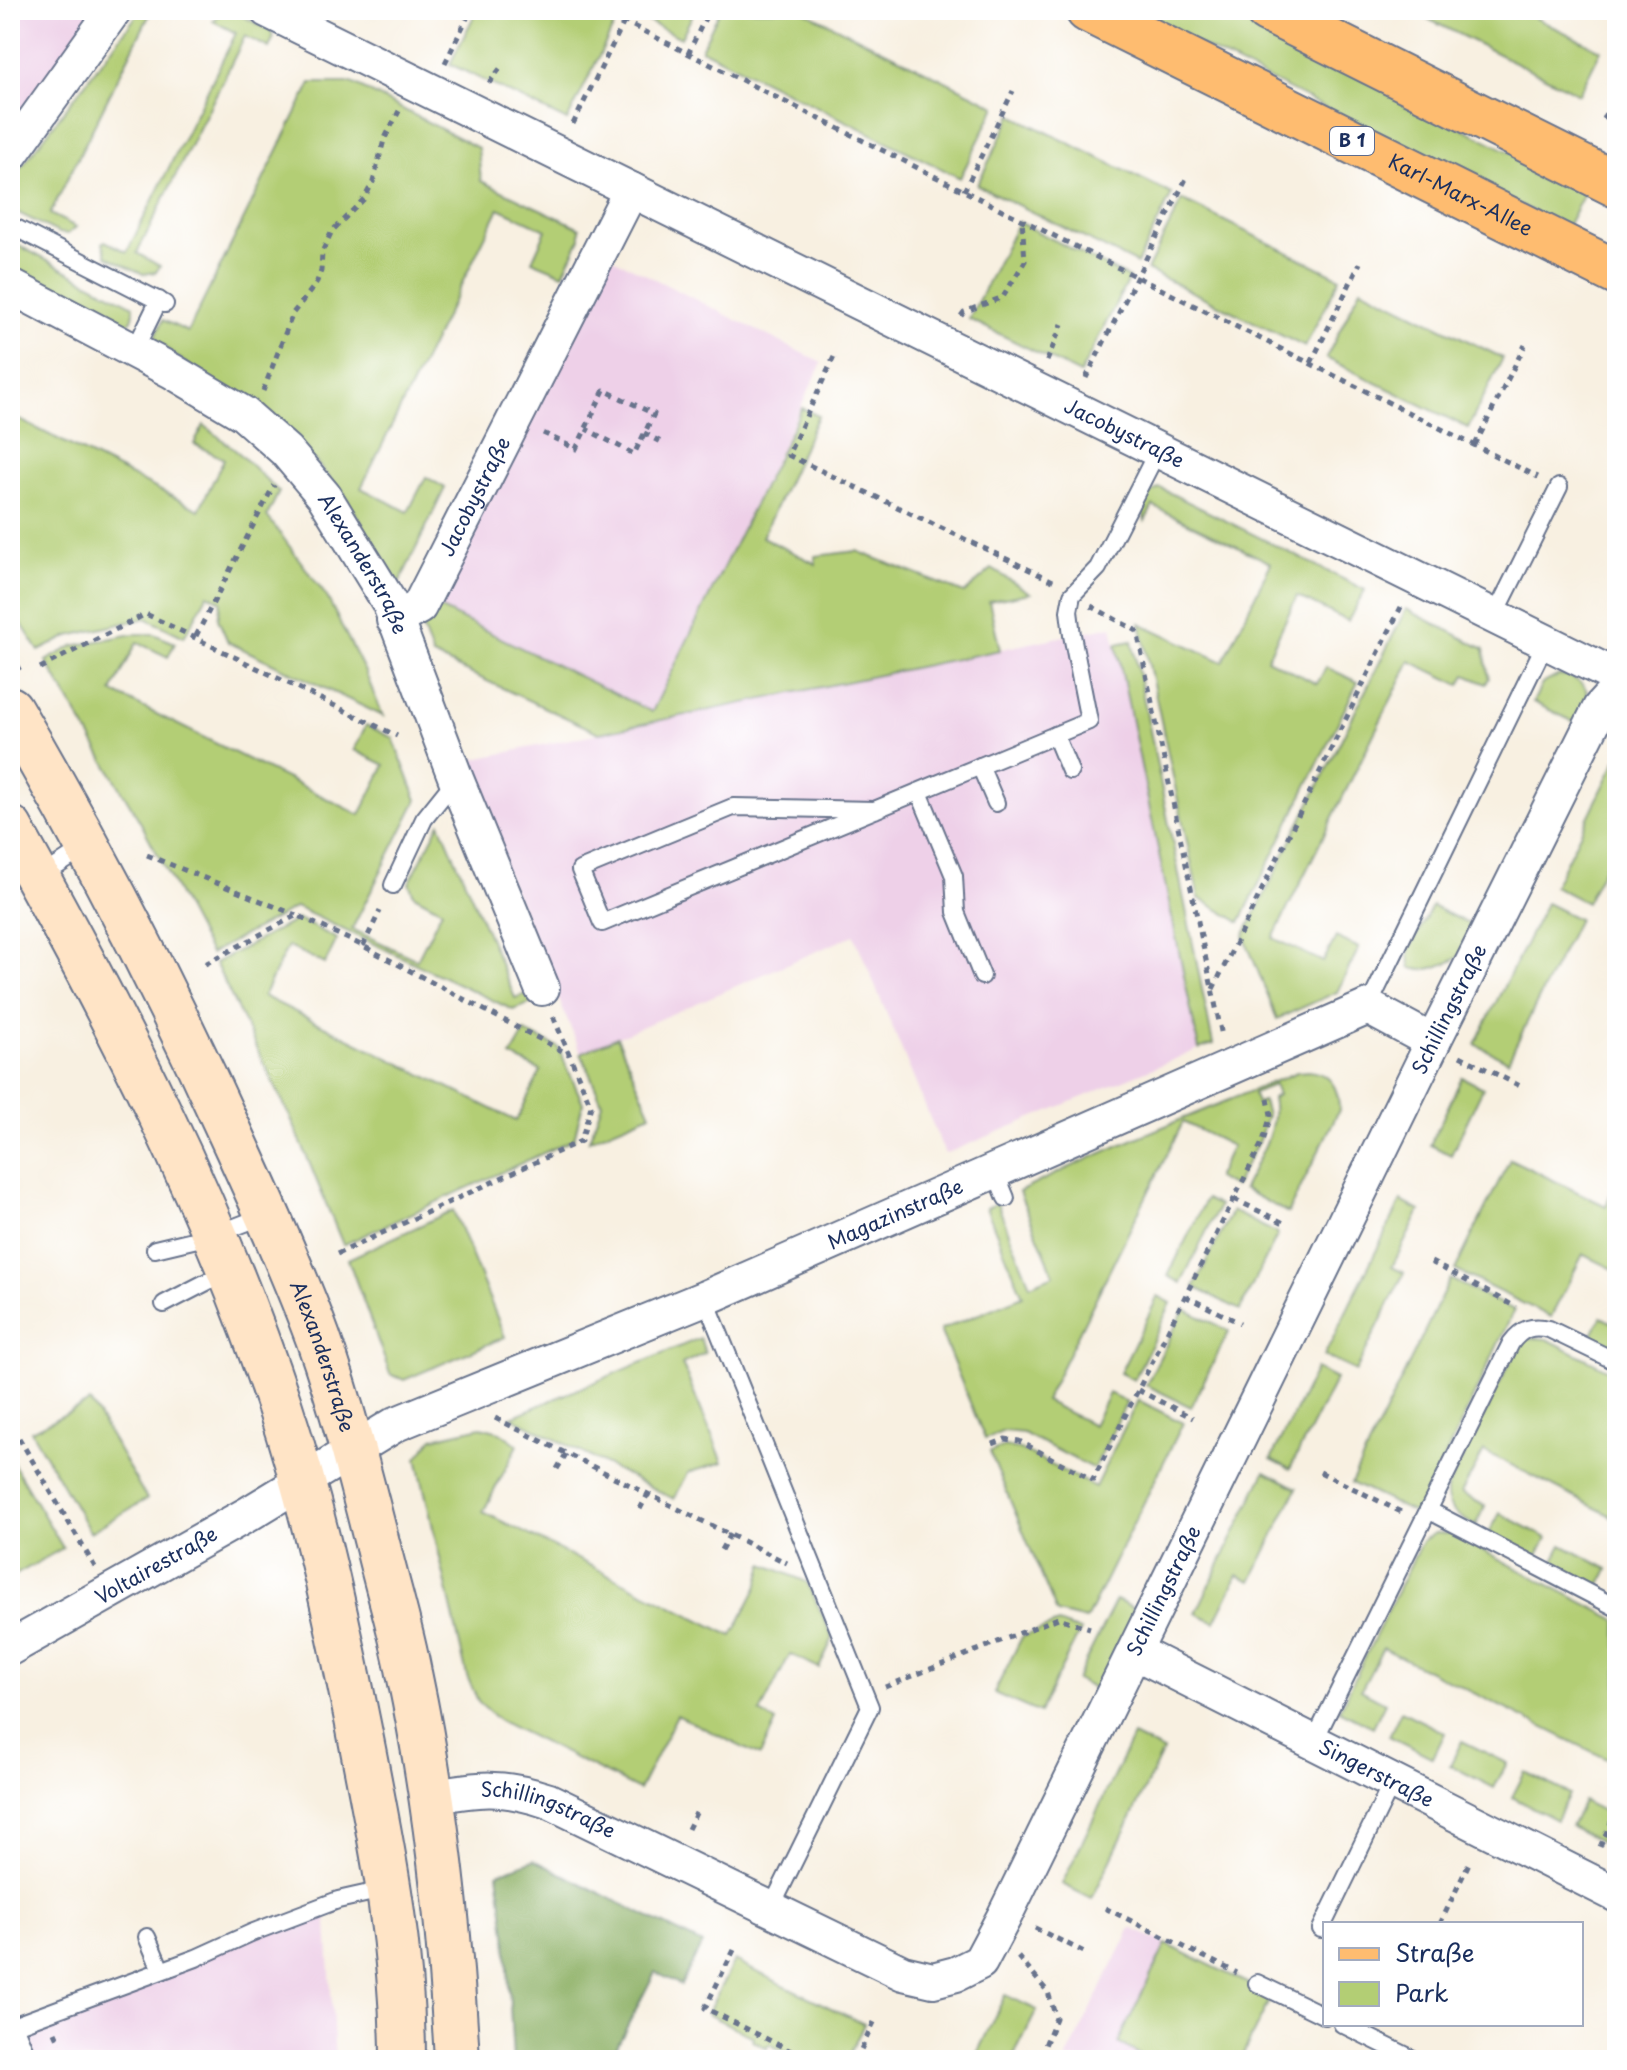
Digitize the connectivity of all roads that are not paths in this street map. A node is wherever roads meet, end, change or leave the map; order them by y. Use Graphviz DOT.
graph roads {
  1 [pos="114,10"];
  2 [pos="267,10"];
  3 [pos="1088,10"];
  4 [pos="1267,10"];
  5 [pos="10,155"];
  6 [pos="1617,185"];
  7 [pos="631,190"];
  8 [pos="10,225"];
  9 [pos="1617,273"];
  10 [pos="10,286"];
  11 [pos="134,351"];
  12 [pos="1158,450"];
  13 [pos="1559,487"];
  14 [pos="1494,617"];
  15 [pos="394,620"];
  16 [pos="1546,642"];
  17 [pos="1617,677"];
  18 [pos="1617,689"];
  19 [pos="10,709"];
  20 [pos="1055,735"];
  21 [pos="980,766"];
  22 [pos="1070,771"];
  23 [pos="456,779"];
  24 [pos="919,792"];
  25 [pos="996,803"];
  26 [pos="875,810"];
  27 [pos="10,828"];
  28 [pos="87,846"];
  29 [pos="38,878"];
  30 [pos="393,885"];
  31 [pos="982,976"];
  32 [pos="542,988"];
  33 [pos="1368,1007"];
  34 [pos="1433,1042"];
  35 [pos="267,1214"];
  36 [pos="155,1249"];
  37 [pos="222,1252"];
  38 [pos="705,1298"];
  39 [pos="164,1304"];
  40 [pos="1617,1362"];
  41 [pos="353,1449"];
  42 [pos="302,1481"];
  43 [pos="1425,1516"];
  44 [pos="1617,1608"];
  45 [pos="10,1648"];
  46 [pos="1135,1652"];
  47 [pos="1314,1741"];
  48 [pos="1393,1781"];
  49 [pos="430,1797"];
  50 [pos="390,1888"];
  51 [pos="1617,1895"];
  52 [pos="770,1910"];
  53 [pos="1324,1922"];
  54 [pos="1323,1925"];
  55 [pos="1321,1929"];
  56 [pos="147,1937"];
  57 [pos="161,1970"];
  58 [pos="1257,1983"];
  59 [pos="1323,2015"];
  60 [pos="12,2026"];
  61 [pos="1346,2026"];
  62 [pos="27,2056"];
  63 [pos="403,2060"];
  64 [pos="457,2060"];
  65 [pos="1415,2060"];
  1 -- 5 [label="street"];
  2 -- 7 [label="street, Jacobystraße"];
  3 -- 9 [label="main road, Karl-Marx-Allee / B 1"];
  4 -- 6 [label="main road"];
  7 -- 12 [label="street, Jacobystraße"];
  7 -- 15 [label="street, Jacobystraße"];
  8 -- 11 [label="lane"];
  10 -- 11 [label="street, Alexanderstraße"];
  11 -- 15 [label="street, Alexanderstraße"];
  12 -- 14 [label="street, Jacobystraße"];
  12 -- 20 [label="lane"];
  13 -- 14 [label="lane"];
  14 -- 16 [label="street, Jacobystraße"];
  15 -- 23 [label="street, Alexanderstraße"];
  16 -- 17 [label="street, Jacobystraße"];
  16 -- 33 [label="lane"];
  18 -- 34 [label="street, Schillingstraße"];
  19 -- 28 [label="main road, Alexanderstraße"];
  20 -- 21 [label="lane"];
  20 -- 22 [label="lane"];
  21 -- 24 [label="lane"];
  21 -- 25 [label="lane"];
  23 -- 30 [label="lane"];
  23 -- 32 [label="street, Alexanderstraße"];
  24 -- 26 [label="lane"];
  24 -- 31 [label="lane"];
  26 -- 26 [label="lane"];
  27 -- 29 [label="main road"];
  28 -- 29 [label="lane"];
  28 -- 35 [label="main road, Alexanderstraße"];
  29 -- 37 [label="main road"];
  33 -- 34 [label="street"];
  33 -- 38 [label="street, Magazinstraße"];
  34 -- 46 [label="street, Schillingstraße"];
  35 -- 37 [label="lane"];
  35 -- 41 [label="main road, Alexanderstraße"];
  36 -- 37 [label="lane"];
  37 -- 39 [label="lane"];
  37 -- 42 [label="main road"];
  38 -- 41 [label="street, Magazinstraße"];
  38 -- 52 [label="lane"];
  40 -- 43 [label="lane"];
  41 -- 42 [label="street, Voltairestraße"];
  41 -- 49 [label="main road, Alexanderstraße"];
  42 -- 45 [label="street, Voltairestraße"];
  42 -- 50 [label="main road"];
  43 -- 44 [label="lane"];
  43 -- 47 [label="lane"];
  46 -- 47 [label="street, Singerstraße"];
  46 -- 52 [label="street, Schillingstraße"];
  47 -- 48 [label="street, Singerstraße"];
  48 -- 51 [label="street, Singerstraße"];
  48 -- 53 [label="lane"];
  49 -- 52 [label="street, Schillingstraße"];
  49 -- 64 [label="main road, Alexanderstraße"];
  50 -- 57 [label="lane"];
  50 -- 63 [label="main road"];
  54 -- 55 [label="lane"];
  56 -- 57 [label="lane"];
  57 -- 60 [label="lane"];
  58 -- 59 [label="lane"];
  60 -- 62 [label="lane"];
  61 -- 65 [label="lane"];
}
